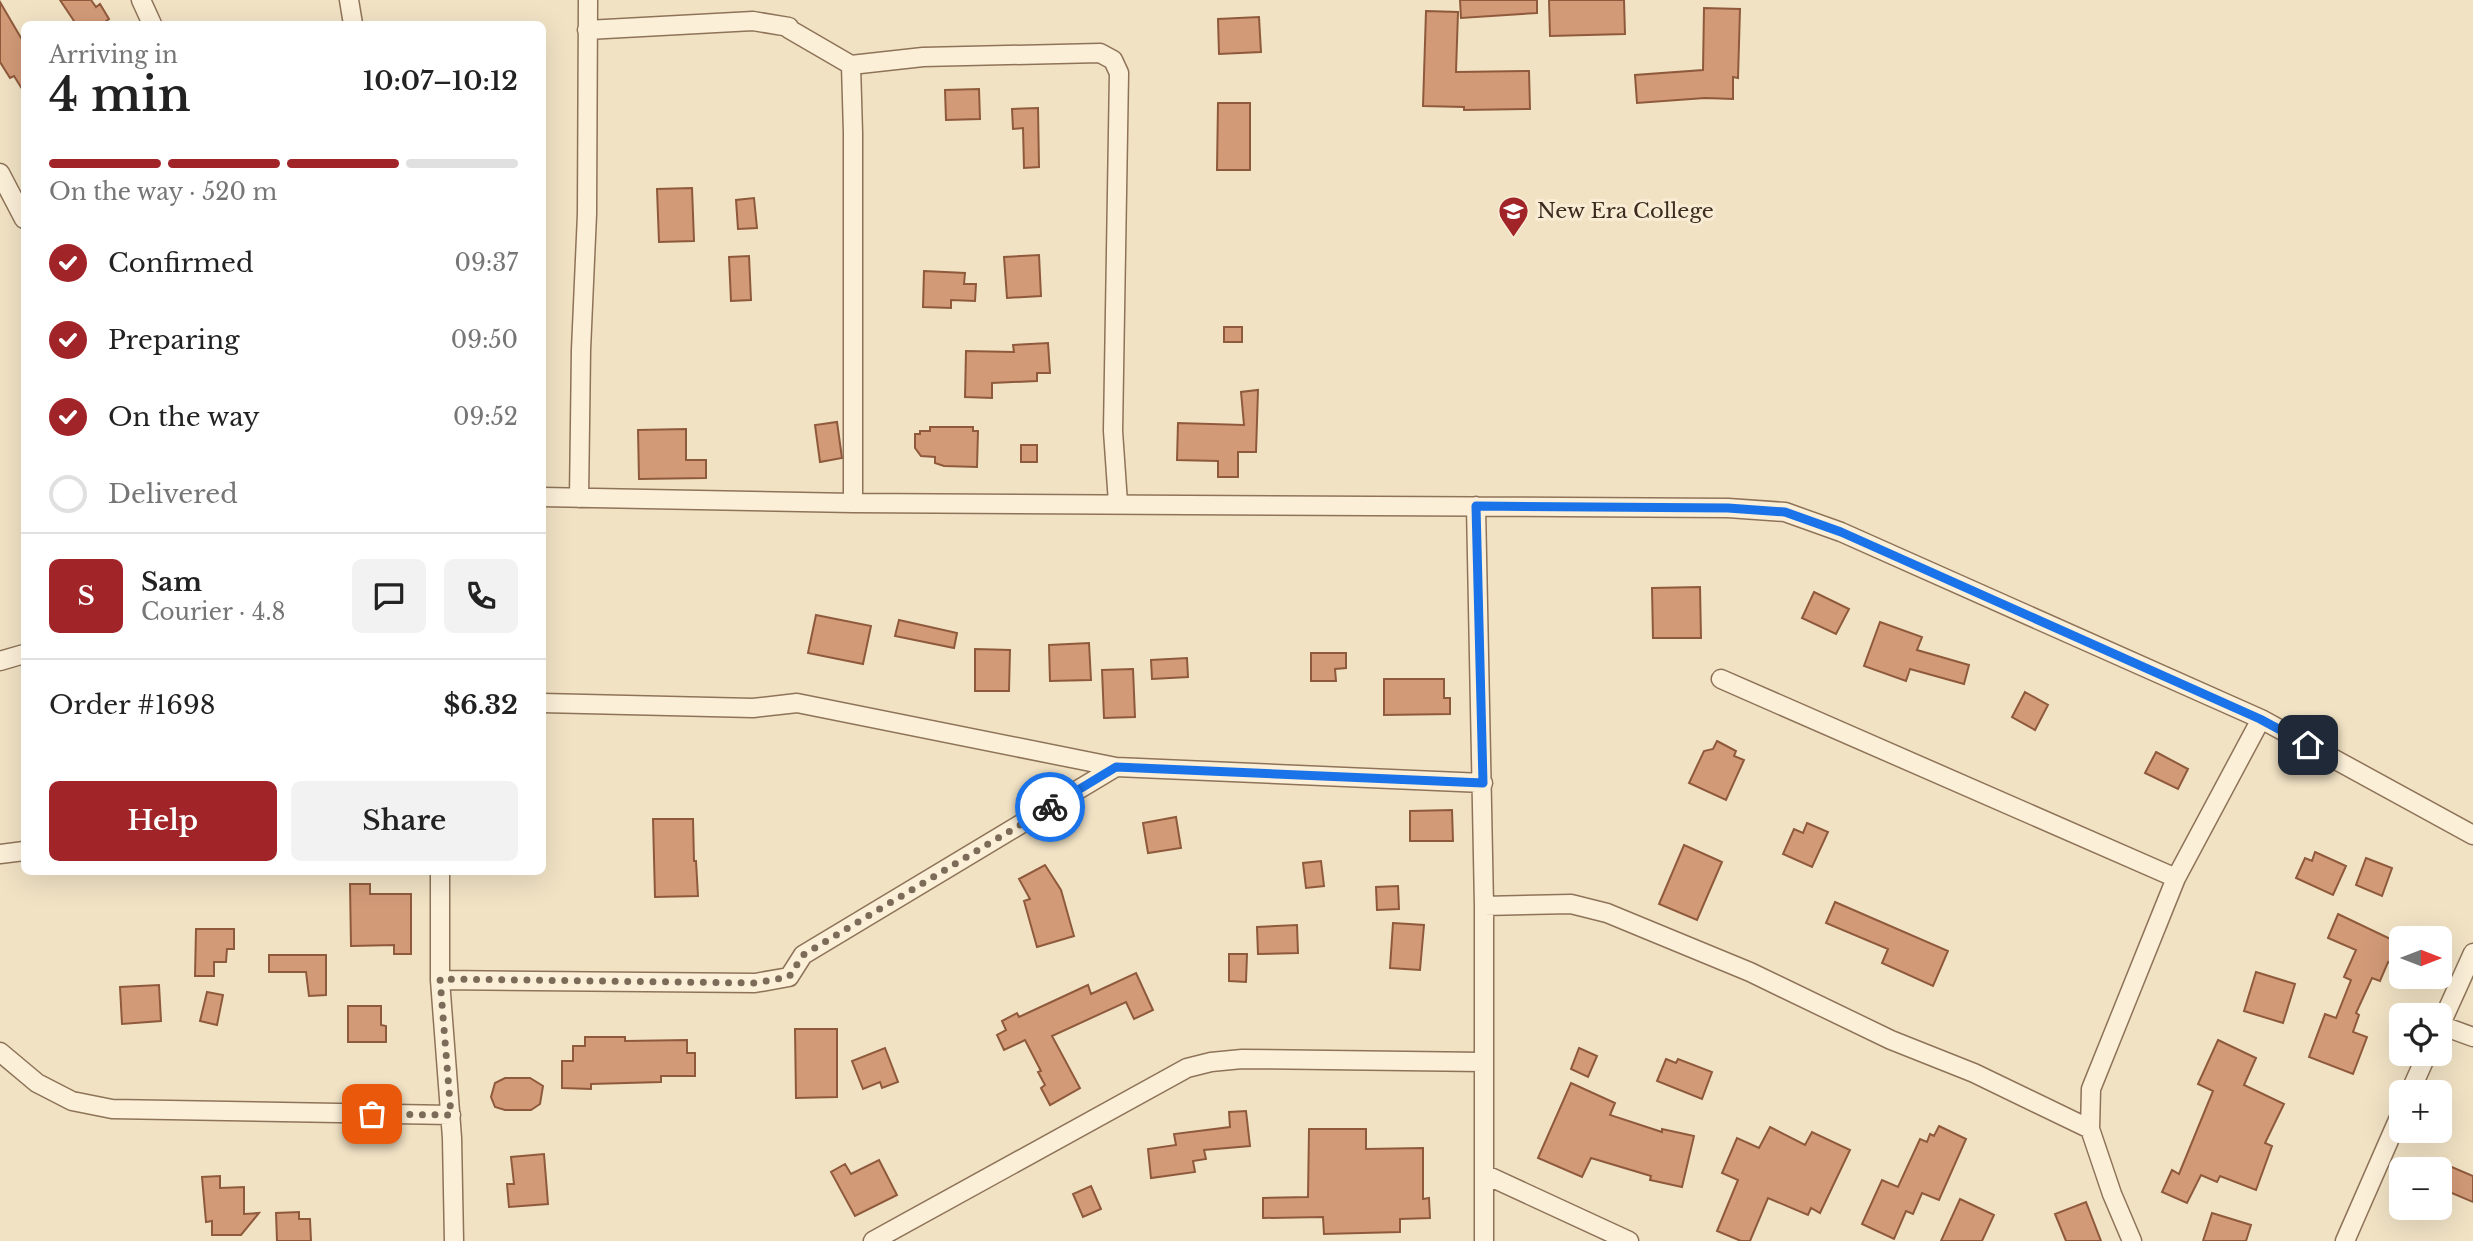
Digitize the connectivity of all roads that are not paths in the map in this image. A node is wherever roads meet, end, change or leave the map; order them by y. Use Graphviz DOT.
graph roads {
  1 [pos="141,0"];
  2 [pos="349,0"];
  3 [pos="588,0"];
  4 [pos="151,21"];
  5 [pos="352,21"];
  6 [pos="587,30"];
  7 [pos="851,65"];
  8 [pos="0,173"];
  9 [pos="7,202"];
  10 [pos="21,216"];
  11 [pos="546,497"];
  12 [pos="579,498"];
  13 [pos="853,503"];
  14 [pos="1118,503"];
  15 [pos="1476,506"];
  16 [pos="21,655"];
  17 [pos="0,661"];
  18 [pos="1721,680"];
  19 [pos="546,703"];
  20 [pos="2260,719"];
  21 [pos="1116,767"];
  22 [pos="1483,783"];
  23 [pos="2473,835"];
  24 [pos="21,851"];
  25 [pos="0,854"];
  26 [pos="440,875"];
  27 [pos="2176,878"];
  28 [pos="1484,906"];
  29 [pos="2473,953"];
  30 [pos="440,979"];
  31 [pos="2450,1003"];
  32 [pos="2452,1029"];
  33 [pos="2473,1037"];
  34 [pos="0,1052"];
  35 [pos="1483,1062"];
  36 [pos="451,1115"];
  37 [pos="2090,1129"];
  38 [pos="2389,1141"];
  39 [pos="1484,1174"];
  40 [pos="454,1241"];
  41 [pos="873,1241"];
  42 [pos="1484,1241"];
  43 [pos="1629,1241"];
  44 [pos="2132,1241"];
  45 [pos="2345,1241"];
  1 -- 4 [label="street"];
  2 -- 5 [label="street"];
  3 -- 6 [label="street"];
  6 -- 7 [label="street"];
  6 -- 12 [label="street"];
  7 -- 13 [label="street"];
  7 -- 14 [label="street"];
  8 -- 9 [label="street"];
  9 -- 10 [label="street"];
  11 -- 12 [label="street"];
  12 -- 13 [label="street"];
  13 -- 14 [label="street"];
  14 -- 15 [label="street"];
  15 -- 20 [label="street"];
  15 -- 22 [label="street"];
  16 -- 17 [label="street"];
  18 -- 27 [label="street"];
  19 -- 21 [label="street"];
  20 -- 23 [label="street"];
  20 -- 27 [label="street"];
  21 -- 22 [label="street"];
  21 -- 30 [label="street"];
  22 -- 28 [label="street"];
  24 -- 25 [label="street"];
  26 -- 30 [label="street"];
  27 -- 37 [label="street"];
  28 -- 35 [label="street"];
  28 -- 37 [label="street"];
  29 -- 31 [label="street"];
  30 -- 36 [label="street"];
  32 -- 33 [label="street"];
  34 -- 36 [label="street"];
  35 -- 39 [label="street"];
  35 -- 41 [label="street"];
  36 -- 40 [label="street"];
  37 -- 44 [label="street"];
  38 -- 45 [label="street"];
  39 -- 42 [label="street"];
  39 -- 43 [label="street"];
}
